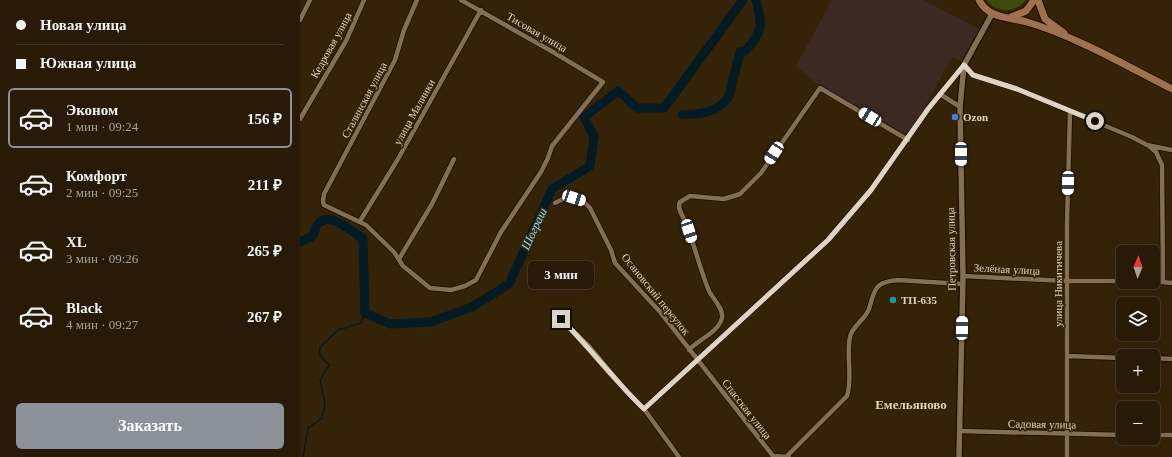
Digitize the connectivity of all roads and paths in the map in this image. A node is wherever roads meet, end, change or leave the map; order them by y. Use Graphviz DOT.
graph roads {
  1 [pos="310,0"];
  2 [pos="364,0"];
  3 [pos="417,0"];
  4 [pos="461,0"];
  5 [pos="975,0"];
  6 [pos="979,0"];
  7 [pos="1034,0"];
  8 [pos="1038,0"];
  9 [pos="481,10"];
  10 [pos="993,14"];
  11 [pos="300,20"];
  12 [pos="1071,38"];
  13 [pos="964,65"];
  14 [pos="1172,89"];
  15 [pos="940,94"];
  16 [pos="960,107"];
  17 [pos="1070,111"];
  18 [pos="300,118"];
  19 [pos="908,140"];
  20 [pos="1147,145"];
  21 [pos="1172,150"];
  22 [pos="454,159"];
  23 [pos="555,203"];
  24 [pos="360,221"];
  25 [pos="399,259"];
  26 [pos="963,276"];
  27 [pos="1067,281"];
  28 [pos="1116,281"];
  29 [pos="1163,281"];
  30 [pos="1172,283"];
  31 [pos="962,284"];
  32 [pos="561,319"];
  33 [pos="689,350"];
  34 [pos="1067,356"];
  35 [pos="1116,358"];
  36 [pos="1160,358"];
  37 [pos="1172,359"];
  38 [pos="697,360"];
  39 [pos="644,409"];
  40 [pos="960,431"];
  41 [pos="1067,434"];
  42 [pos="1116,435"];
  43 [pos="1160,435"];
  44 [pos="1172,435"];
  45 [pos="773,456"];
  46 [pos="788,456"];
  47 [pos="679,457"];
  48 [pos="959,457"];
  49 [pos="1067,457"];
  1 -- 11 [label="street"];
  2 -- 18 [label="street, Кедровая улица"];
  3 -- 24 [label="street, Сталинская улица"];
  4 -- 9 [label="street, Тисовая улица"];
  5 -- 10 [label="main road"];
  6 -- 10 [label="main road"];
  7 -- 10 [label="main road"];
  8 -- 12 [label="main road"];
  9 -- 24 [label="street, улица Малинки"];
  9 -- 25 [label="street, Тисовая улица"];
  10 -- 12 [label="main road"];
  10 -- 13 [label="street, Петровская улица"];
  12 -- 14 [label="main road"];
  13 -- 15 [label="street"];
  13 -- 16 [label="street, Петровская улица"];
  13 -- 17 [label="street"];
  15 -- 16 [label="street"];
  15 -- 19 [label="street"];
  16 -- 26 [label="street, Петровская улица"];
  17 -- 20 [label="street"];
  17 -- 27 [label="street, улица Никитичева"];
  19 -- 33 [label="street"];
  19 -- 38 [label="street"];
  20 -- 21 [label="street"];
  20 -- 29 [label="street"];
  22 -- 25 [label="street"];
  23 -- 33 [label="street, Осановский переулок"];
  24 -- 25 [label="street"];
  26 -- 27 [label="street, Зелёная улица"];
  26 -- 31 [label="street, Петровская улица"];
  27 -- 28 [label="street, Зелёная улица"];
  27 -- 34 [label="street, улица Никитичева"];
  29 -- 30 [label="street"];
  31 -- 40 [label="street, Петровская улица"];
  31 -- 46 [label="street"];
  32 -- 39 [label="street"];
  33 -- 38 [label="street, Осановский переулок"];
  34 -- 35 [label="street"];
  34 -- 41 [label="street, улица Никитичева"];
  36 -- 37 [label="street"];
  38 -- 39 [label="street"];
  38 -- 45 [label="street, Спасская улица"];
  39 -- 47 [label="street"];
  40 -- 41 [label="street, Садовая улица"];
  40 -- 48 [label="street, Петровская улица"];
  41 -- 42 [label="street, Садовая улица"];
  41 -- 49 [label="street, улица Никитичева"];
  43 -- 44 [label="street"];
  45 -- 46 [label="street, Спасская улица"];
}
